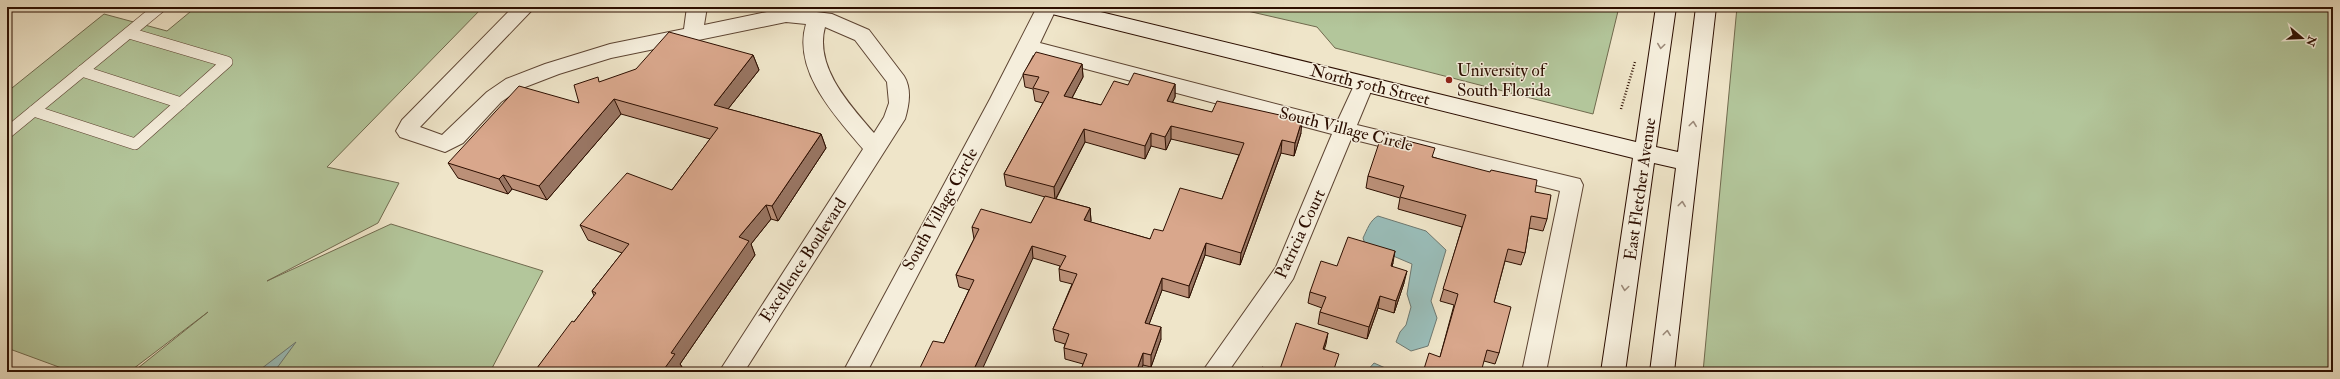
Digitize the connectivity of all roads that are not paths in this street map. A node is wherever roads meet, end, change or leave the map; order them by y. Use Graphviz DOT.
graph roads {
  1 [pos="160,7"];
  2 [pos="525,7"];
  3 [pos="698,7"];
  4 [pos="1047,7"];
  5 [pos="1052,7"];
  6 [pos="1666,7"];
  7 [pos="1706,7"];
  8 [pos="818,19"];
  9 [pos="129,33"];
  10 [pos="693,35"];
  11 [pos="1029,47"];
  12 [pos="82,71"];
  13 [pos="1364,84"];
  14 [pos="181,103"];
  15 [pos="34,111"];
  16 [pos="1346,130"];
  17 [pos="7,133"];
  18 [pos="875,148"];
  19 [pos="1645,152"];
  20 [pos="1688,163"];
  21 [pos="731,372"];
  22 [pos="855,372"];
  23 [pos="1214,372"];
  24 [pos="1534,372"];
  25 [pos="1613,372"];
  26 [pos="1662,372"];
  1 -- 9 [label="lane"];
  2 -- 10 [label="street, Excellence Boulevard"];
  3 -- 10 [label="street"];
  4 -- 11 [label="street, South Village Circle"];
  5 -- 13 [label="street, North 50th Street"];
  6 -- 19 [label="street, East Fletcher Avenue, one-way"];
  20 -- 7 [label="street, one-way"];
  8 -- 10 [label="street, Excellence Boulevard"];
  8 -- 18 [label="street"];
  8 -- 18 [label="street, Excellence Boulevard"];
  9 -- 12 [label="lane"];
  9 -- 14 [label="lane"];
  11 -- 16 [label="street, South Village Circle"];
  11 -- 22 [label="street, South Village Circle"];
  12 -- 14 [label="lane"];
  12 -- 15 [label="lane"];
  13 -- 16 [label="street, Patricia Court"];
  13 -- 19 [label="street, North 50th Street"];
  14 -- 15 [label="lane"];
  15 -- 17 [label="lane"];
  16 -- 23 [label="street, Patricia Court"];
  16 -- 24 [label="street, South Village Circle"];
  18 -- 21 [label="street, Excellence Boulevard"];
  19 -- 20 [label="street, North 50th Street"];
  19 -- 25 [label="street, East Fletcher Avenue, one-way"];
  26 -- 20 [label="street, one-way"];
}
